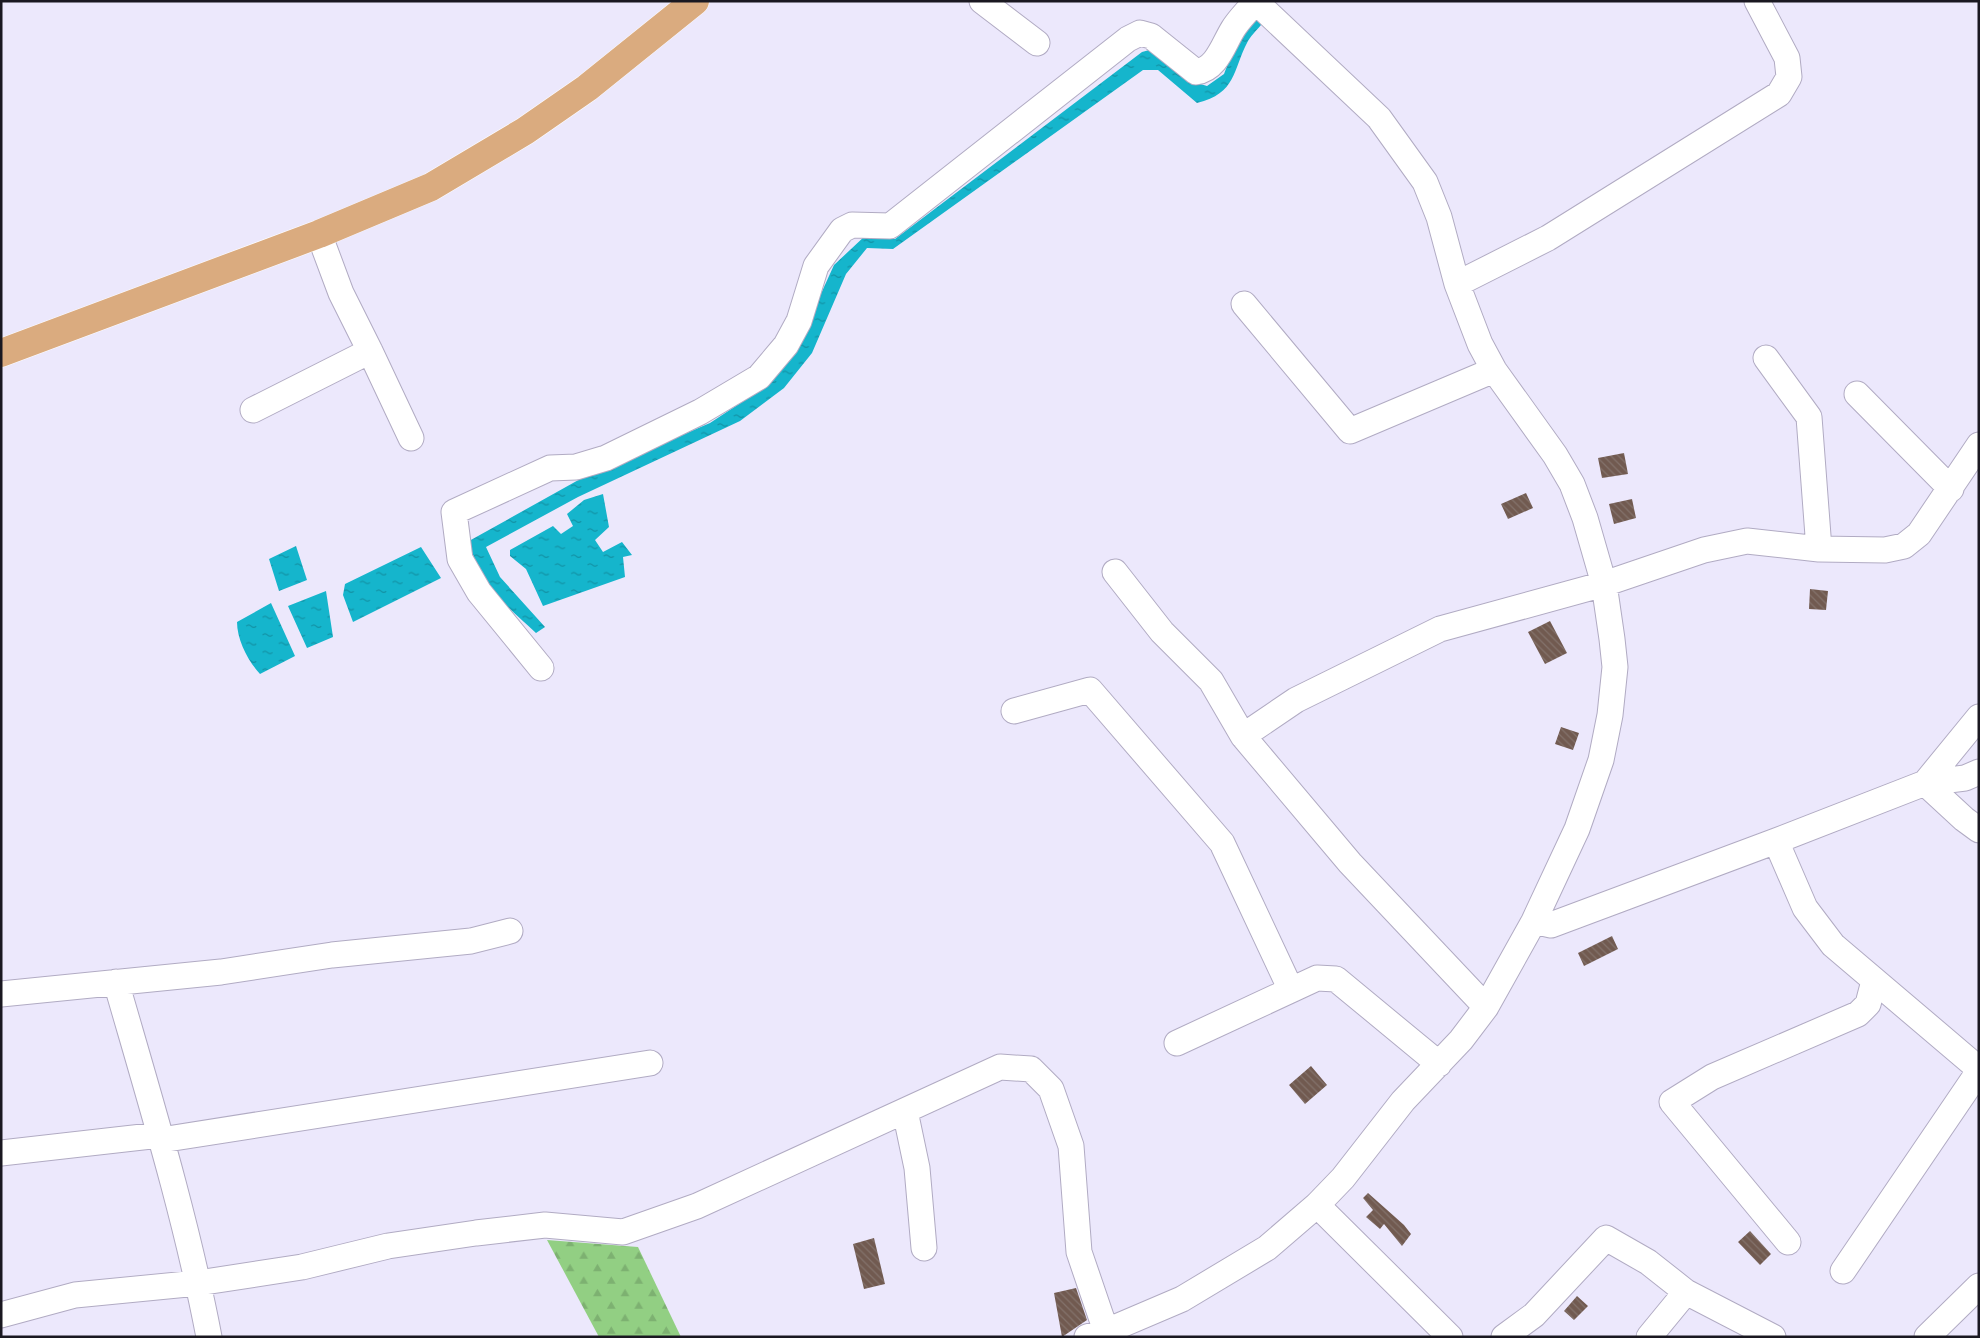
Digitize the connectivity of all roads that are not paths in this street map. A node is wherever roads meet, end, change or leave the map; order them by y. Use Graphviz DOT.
graph roads {
  1 [pos="695,1"];
  2 [pos="982,1"];
  3 [pos="1255,1"];
  4 [pos="1757,1"];
  5 [pos="1037,43"];
  6 [pos="319,234"];
  7 [pos="1457,284"];
  8 [pos="1244,304"];
  9 [pos="370,351"];
  10 [pos="1,353"];
  11 [pos="1766,358"];
  12 [pos="1494,370"];
  13 [pos="1857,394"];
  14 [pos="253,410"];
  15 [pos="411,438"];
  16 [pos="1975,459"];
  17 [pos="1951,489"];
  18 [pos="1819,549"];
  19 [pos="1115,572"];
  20 [pos="1604,584"];
  21 [pos="541,668"];
  22 [pos="1014,711"];
  23 [pos="1979,716"];
  24 [pos="1244,736"];
  25 [pos="1979,772"];
  26 [pos="1925,783"];
  27 [pos="1979,830"];
  28 [pos="1776,841"];
  29 [pos="1534,922"];
  30 [pos="510,930"];
  31 [pos="1874,981"];
  32 [pos="116,982"];
  33 [pos="1291,990"];
  34 [pos="1,994"];
  35 [pos="1486,1007"];
  36 [pos="1177,1043"];
  37 [pos="650,1063"];
  38 [pos="1438,1064"];
  39 [pos="1979,1070"];
  40 [pos="905,1111"];
  41 [pos="160,1137"];
  42 [pos="1,1154"];
  43 [pos="1317,1205"];
  44 [pos="1788,1242"];
  45 [pos="924,1248"];
  46 [pos="1843,1271"];
  47 [pos="198,1283"];
  48 [pos="1979,1286"];
  49 [pos="1686,1292"];
  50 [pos="1,1315"];
  51 [pos="1101,1335"];
  52 [pos="209,1337"];
  53 [pos="1450,1337"];
  54 [pos="1504,1337"];
  55 [pos="1648,1337"];
  56 [pos="1773,1337"];
  57 [pos="1927,1337"];
  1 -- 6 [label="main road"];
  2 -- 5 [label="street"];
  3 -- 7 [label="street"];
  3 -- 21 [label="street"];
  4 -- 7 [label="street"];
  6 -- 9 [label="street"];
  6 -- 10 [label="main road"];
  7 -- 12 [label="street"];
  8 -- 12 [label="street"];
  9 -- 14 [label="street"];
  9 -- 15 [label="street"];
  11 -- 18 [label="street"];
  12 -- 20 [label="street"];
  13 -- 17 [label="street"];
  16 -- 17 [label="street"];
  17 -- 18 [label="street"];
  18 -- 20 [label="street"];
  19 -- 24 [label="street"];
  20 -- 24 [label="street"];
  20 -- 29 [label="street"];
  22 -- 33 [label="street"];
  23 -- 26 [label="street"];
  24 -- 35 [label="street"];
  25 -- 26 [label="street"];
  26 -- 27 [label="street"];
  26 -- 28 [label="street"];
  28 -- 29 [label="street"];
  28 -- 31 [label="street"];
  29 -- 35 [label="street"];
  30 -- 32 [label="street"];
  31 -- 39 [label="street"];
  31 -- 44 [label="street"];
  32 -- 34 [label="street"];
  32 -- 41 [label="street"];
  33 -- 36 [label="street"];
  33 -- 38 [label="street"];
  35 -- 38 [label="street"];
  37 -- 41 [label="street"];
  38 -- 43 [label="street"];
  39 -- 46 [label="street"];
  40 -- 45 [label="street"];
  40 -- 47 [label="street"];
  40 -- 51 [label="street"];
  41 -- 42 [label="street"];
  41 -- 47 [label="street"];
  43 -- 51 [label="street"];
  43 -- 53 [label="street"];
  47 -- 50 [label="street"];
  47 -- 52 [label="street"];
  48 -- 57 [label="street"];
  49 -- 54 [label="street"];
  49 -- 55 [label="street"];
  49 -- 56 [label="street"];
}
